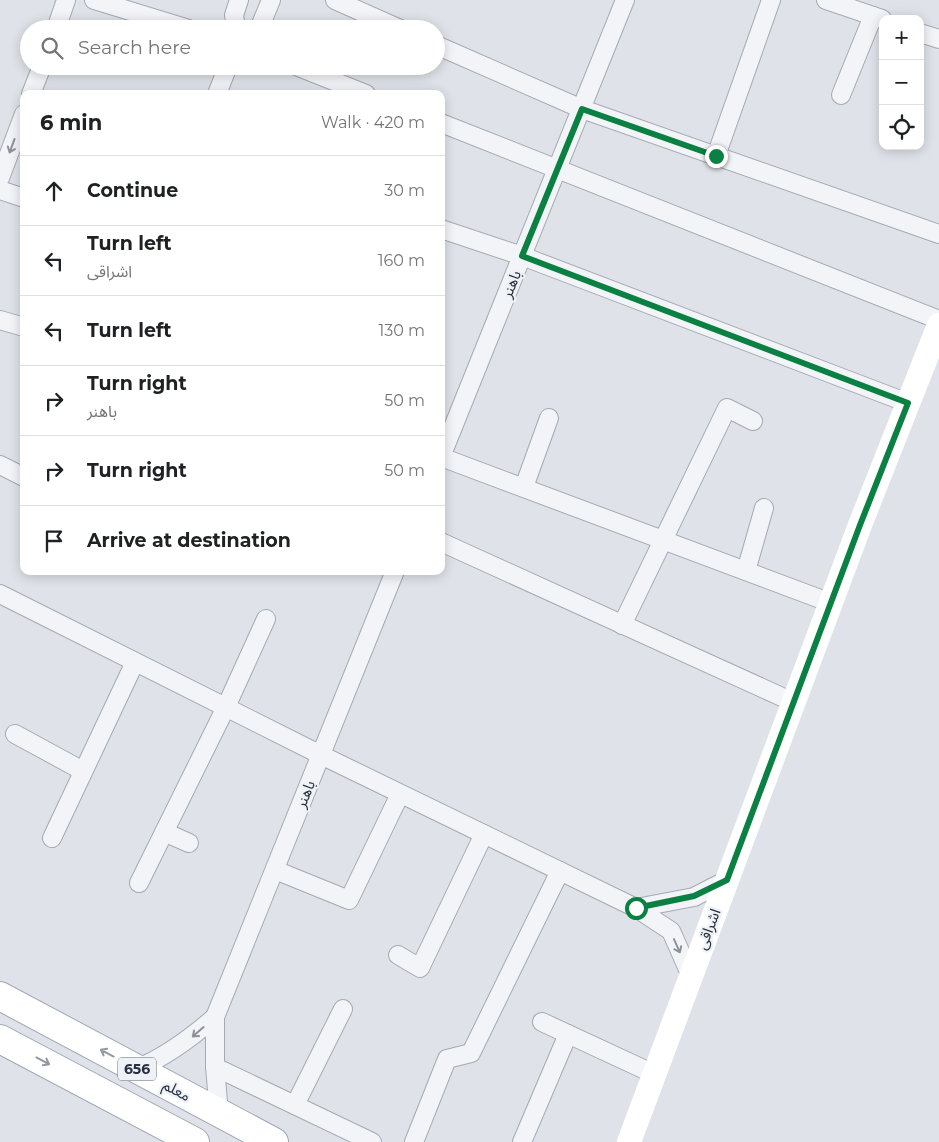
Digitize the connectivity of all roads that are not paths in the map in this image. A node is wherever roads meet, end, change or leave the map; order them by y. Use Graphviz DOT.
graph roads {
  1 [pos="66,0"];
  2 [pos="94,0"];
  3 [pos="239,0"];
  4 [pos="271,0"];
  5 [pos="335,0"];
  6 [pos="625,0"];
  7 [pos="771,0"];
  8 [pos="826,0"];
  9 [pos="878,18"];
  10 [pos="59,20"];
  11 [pos="160,20"];
  12 [pos="235,20"];
  13 [pos="263,20"];
  14 [pos="380,20"];
  15 [pos="924,33"];
  16 [pos="939,39"];
  17 [pos="445,49"];
  18 [pos="38,75"];
  19 [pos="224,75"];
  20 [pos="318,75"];
  21 [pos="33,90"];
  22 [pos="219,90"];
  23 [pos="356,90"];
  24 [pos="841,95"];
  25 [pos="582,109"];
  26 [pos="20,125"];
  27 [pos="445,125"];
  28 [pos="716,156"];
  29 [pos="557,169"];
  30 [pos="0,178"];
  31 [pos="0,190"];
  32 [pos="20,197"];
  33 [pos="445,229"];
  34 [pos="939,234"];
  35 [pos="522,256"];
  36 [pos="0,320"];
  37 [pos="939,320"];
  38 [pos="939,325"];
  39 [pos="20,326"];
  40 [pos="908,403"];
  41 [pos="550,418"];
  42 [pos="753,421"];
  43 [pos="445,447"];
  44 [pos="445,458"];
  45 [pos="0,465"];
  46 [pos="20,475"];
  47 [pos="524,487"];
  48 [pos="764,508"];
  49 [pos="663,540"];
  50 [pos="445,544"];
  51 [pos="746,571"];
  52 [pos="393,575"];
  53 [pos="0,594"];
  54 [pos="831,603"];
  55 [pos="266,619"];
  56 [pos="622,625"];
  57 [pos="134,662"];
  58 [pos="793,702"];
  59 [pos="226,707"];
  60 [pos="15,734"];
  61 [pos="321,756"];
  62 [pos="83,771"];
  63 [pos="400,794"];
  64 [pos="164,832"];
  65 [pos="484,834"];
  66 [pos="52,838"];
  67 [pos="188,843"];
  68 [pos="275,870"];
  69 [pos="560,871"];
  70 [pos="727,880"];
  71 [pos="139,883"];
  72 [pos="636,908"];
  73 [pos="398,955"];
  74 [pos="691,976"];
  75 [pos="0,996"];
  76 [pos="343,1009"];
  77 [pos="215,1017"];
  78 [pos="542,1022"];
  79 [pos="568,1034"];
  80 [pos="0,1038"];
  81 [pos="215,1067"];
  82 [pos="136,1069"];
  83 [pos="654,1074"];
  84 [pos="295,1105"];
  85 [pos="219,1113"];
  86 [pos="195,1142"];
  87 [pos="274,1142"];
  88 [pos="372,1142"];
  89 [pos="414,1142"];
  90 [pos="522,1142"];
  91 [pos="629,1142"];
  1 -- 10 [label="street"];
  2 -- 11 [label="street"];
  3 -- 12 [label="street"];
  4 -- 13 [label="street"];
  5 -- 14 [label="street"];
  6 -- 25 [label="street, باهنر"];
  7 -- 28 [label="street"];
  8 -- 9 [label="street"];
  9 -- 24 [label="street"];
  15 -- 16 [label="street"];
  17 -- 25 [label="street"];
  18 -- 21 [label="street"];
  19 -- 22 [label="street"];
  20 -- 23 [label="street"];
  25 -- 28 [label="street"];
  25 -- 29 [label="street, باهنر"];
  26 -- 30 [label="street, one-way"];
  27 -- 29 [label="street"];
  28 -- 34 [label="street"];
  29 -- 35 [label="street, باهنر"];
  29 -- 37 [label="street"];
  31 -- 32 [label="street"];
  33 -- 35 [label="street"];
  35 -- 40 [label="street"];
  35 -- 43 [label="street, باهنر"];
  36 -- 39 [label="street"];
  38 -- 40 [label="street, اشراقی"];
  40 -- 54 [label="street, اشراقی"];
  41 -- 47 [label="street"];
  42 -- 49 [label="street"];
  44 -- 47 [label="street"];
  45 -- 46 [label="street"];
  47 -- 49 [label="street"];
  48 -- 51 [label="street"];
  49 -- 51 [label="street"];
  49 -- 56 [label="street"];
  50 -- 56 [label="street"];
  51 -- 54 [label="street"];
  52 -- 61 [label="street, باهنر"];
  53 -- 57 [label="street"];
  54 -- 58 [label="street, اشراقی"];
  55 -- 59 [label="street"];
  56 -- 58 [label="street"];
  57 -- 59 [label="street"];
  57 -- 62 [label="street"];
  58 -- 70 [label="street, اشراقی"];
  59 -- 61 [label="street"];
  59 -- 64 [label="street"];
  60 -- 62 [label="street"];
  61 -- 63 [label="street"];
  61 -- 68 [label="street, باهنر"];
  62 -- 66 [label="street"];
  63 -- 65 [label="street"];
  63 -- 68 [label="street"];
  64 -- 67 [label="street"];
  64 -- 71 [label="street"];
  65 -- 69 [label="street"];
  65 -- 73 [label="street"];
  68 -- 77 [label="street, باهنر"];
  69 -- 72 [label="street"];
  69 -- 89 [label="street"];
  70 -- 72 [label="street"];
  70 -- 74 [label="street, اشراقی"];
  72 -- 74 [label="street, one-way"];
  74 -- 83 [label="street, اشراقی"];
  82 -- 75 [label="main road, معلم / 656, one-way"];
  76 -- 84 [label="street"];
  77 -- 81 [label="street"];
  77 -- 82 [label="street, one-way"];
  78 -- 79 [label="street"];
  79 -- 83 [label="street"];
  79 -- 90 [label="street"];
  80 -- 86 [label="main road, 656, one-way"];
  81 -- 84 [label="street"];
  81 -- 85 [label="street"];
  82 -- 85 [label="main road, معلم / 656"];
  83 -- 91 [label="street, اشراقی"];
  84 -- 88 [label="street"];
  85 -- 87 [label="main road, معلم / 656"];
}
